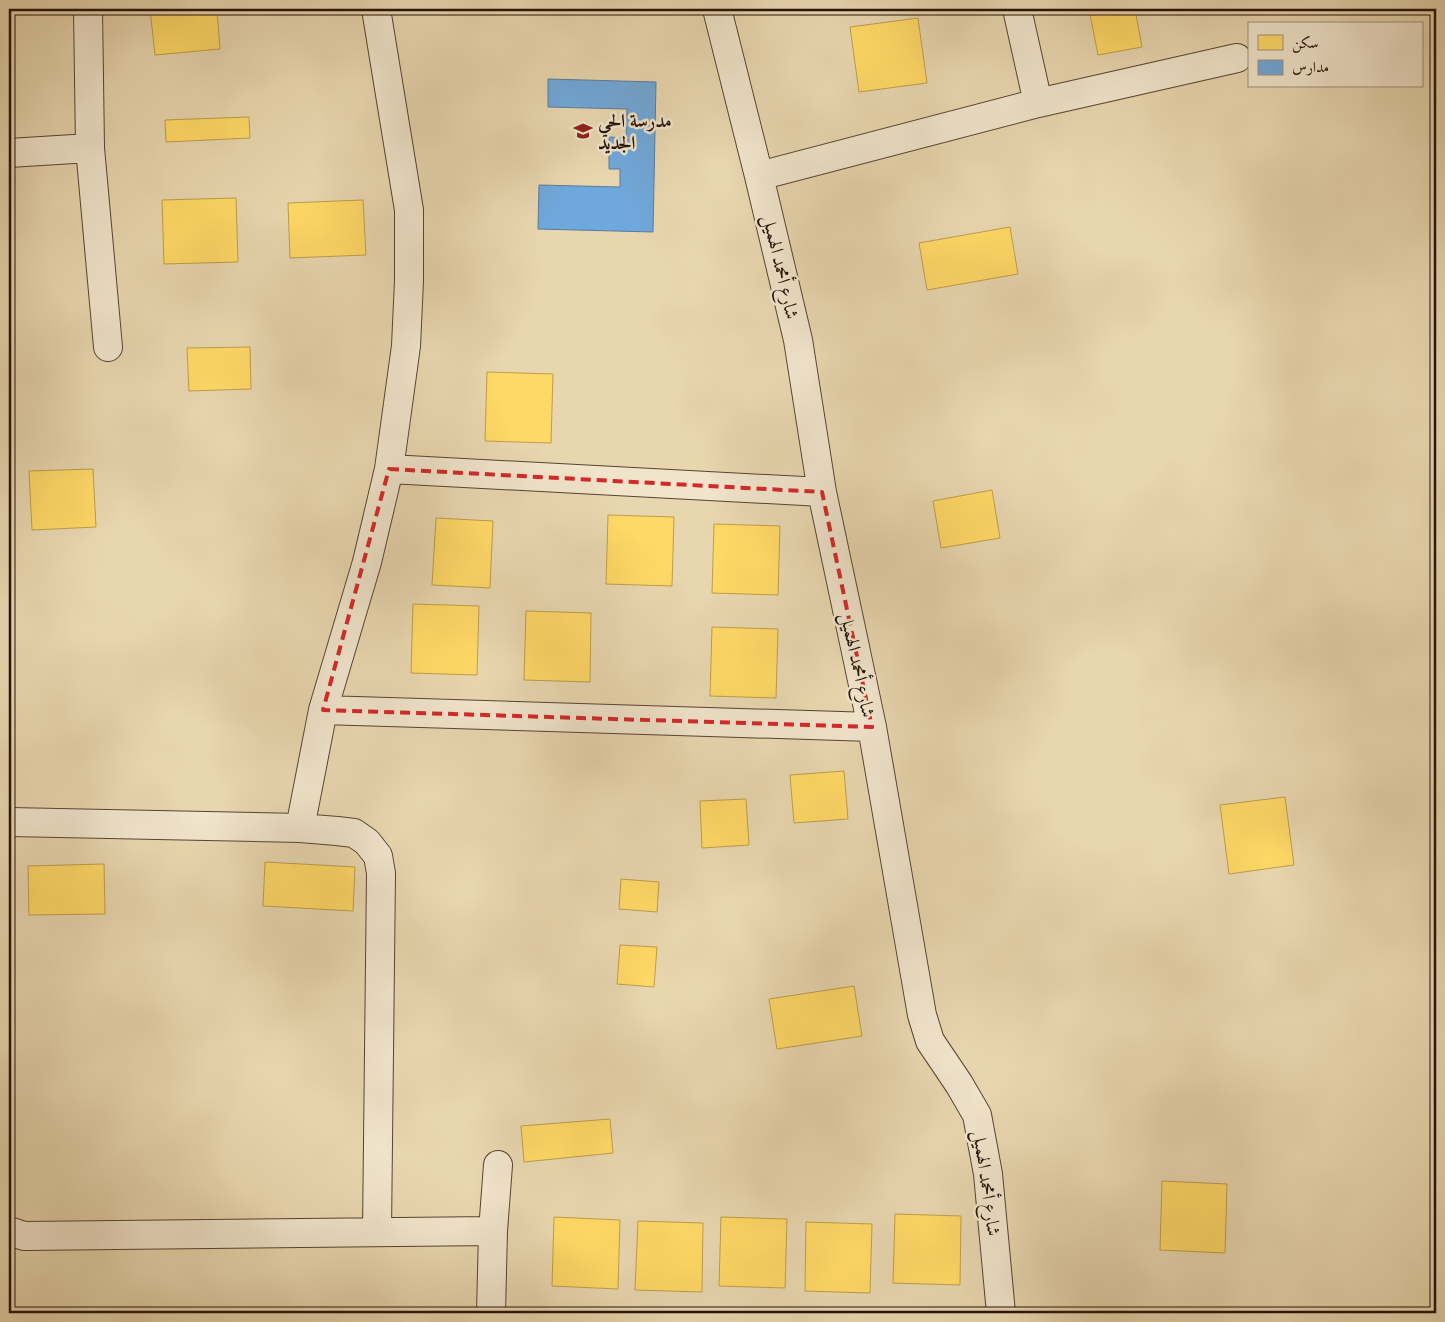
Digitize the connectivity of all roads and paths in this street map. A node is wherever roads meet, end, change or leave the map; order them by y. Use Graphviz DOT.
graph roads {
  1 [pos="88,9"];
  2 [pos="376,9"];
  3 [pos="717,9"];
  4 [pos="1017,9"];
  5 [pos="1237,58"];
  6 [pos="1038,103"];
  7 [pos="90,148"];
  8 [pos="9,153"];
  9 [pos="759,176"];
  10 [pos="108,347"];
  11 [pos="389,469"];
  12 [pos="822,492"];
  13 [pos="324,710"];
  14 [pos="872,727"];
  15 [pos="9,822"];
  16 [pos="300,828"];
  17 [pos="498,1165"];
  18 [pos="9,1231"];
  19 [pos="493,1231"];
  20 [pos="377,1232"];
  21 [pos="491,1313"];
  22 [pos="1001,1313"];
  1 -- 7 [label="street"];
  2 -- 11 [label="street"];
  3 -- 9 [label="street, شارع أمحمد الهميل"];
  4 -- 6 [label="street"];
  5 -- 6 [label="street"];
  6 -- 9 [label="street"];
  7 -- 8 [label="street"];
  7 -- 10 [label="street"];
  9 -- 12 [label="street, شارع أمحمد الهميل"];
  11 -- 12 [label="street"];
  11 -- 13 [label="street"];
  12 -- 14 [label="street, شارع أمحمد الهميل"];
  13 -- 14 [label="street"];
  13 -- 16 [label="street"];
  14 -- 22 [label="street, شارع أمحمد الهميل"];
  15 -- 16 [label="street"];
  16 -- 20 [label="street"];
  17 -- 19 [label="street"];
  18 -- 20 [label="street"];
  19 -- 20 [label="street"];
  19 -- 21 [label="street"];
}
